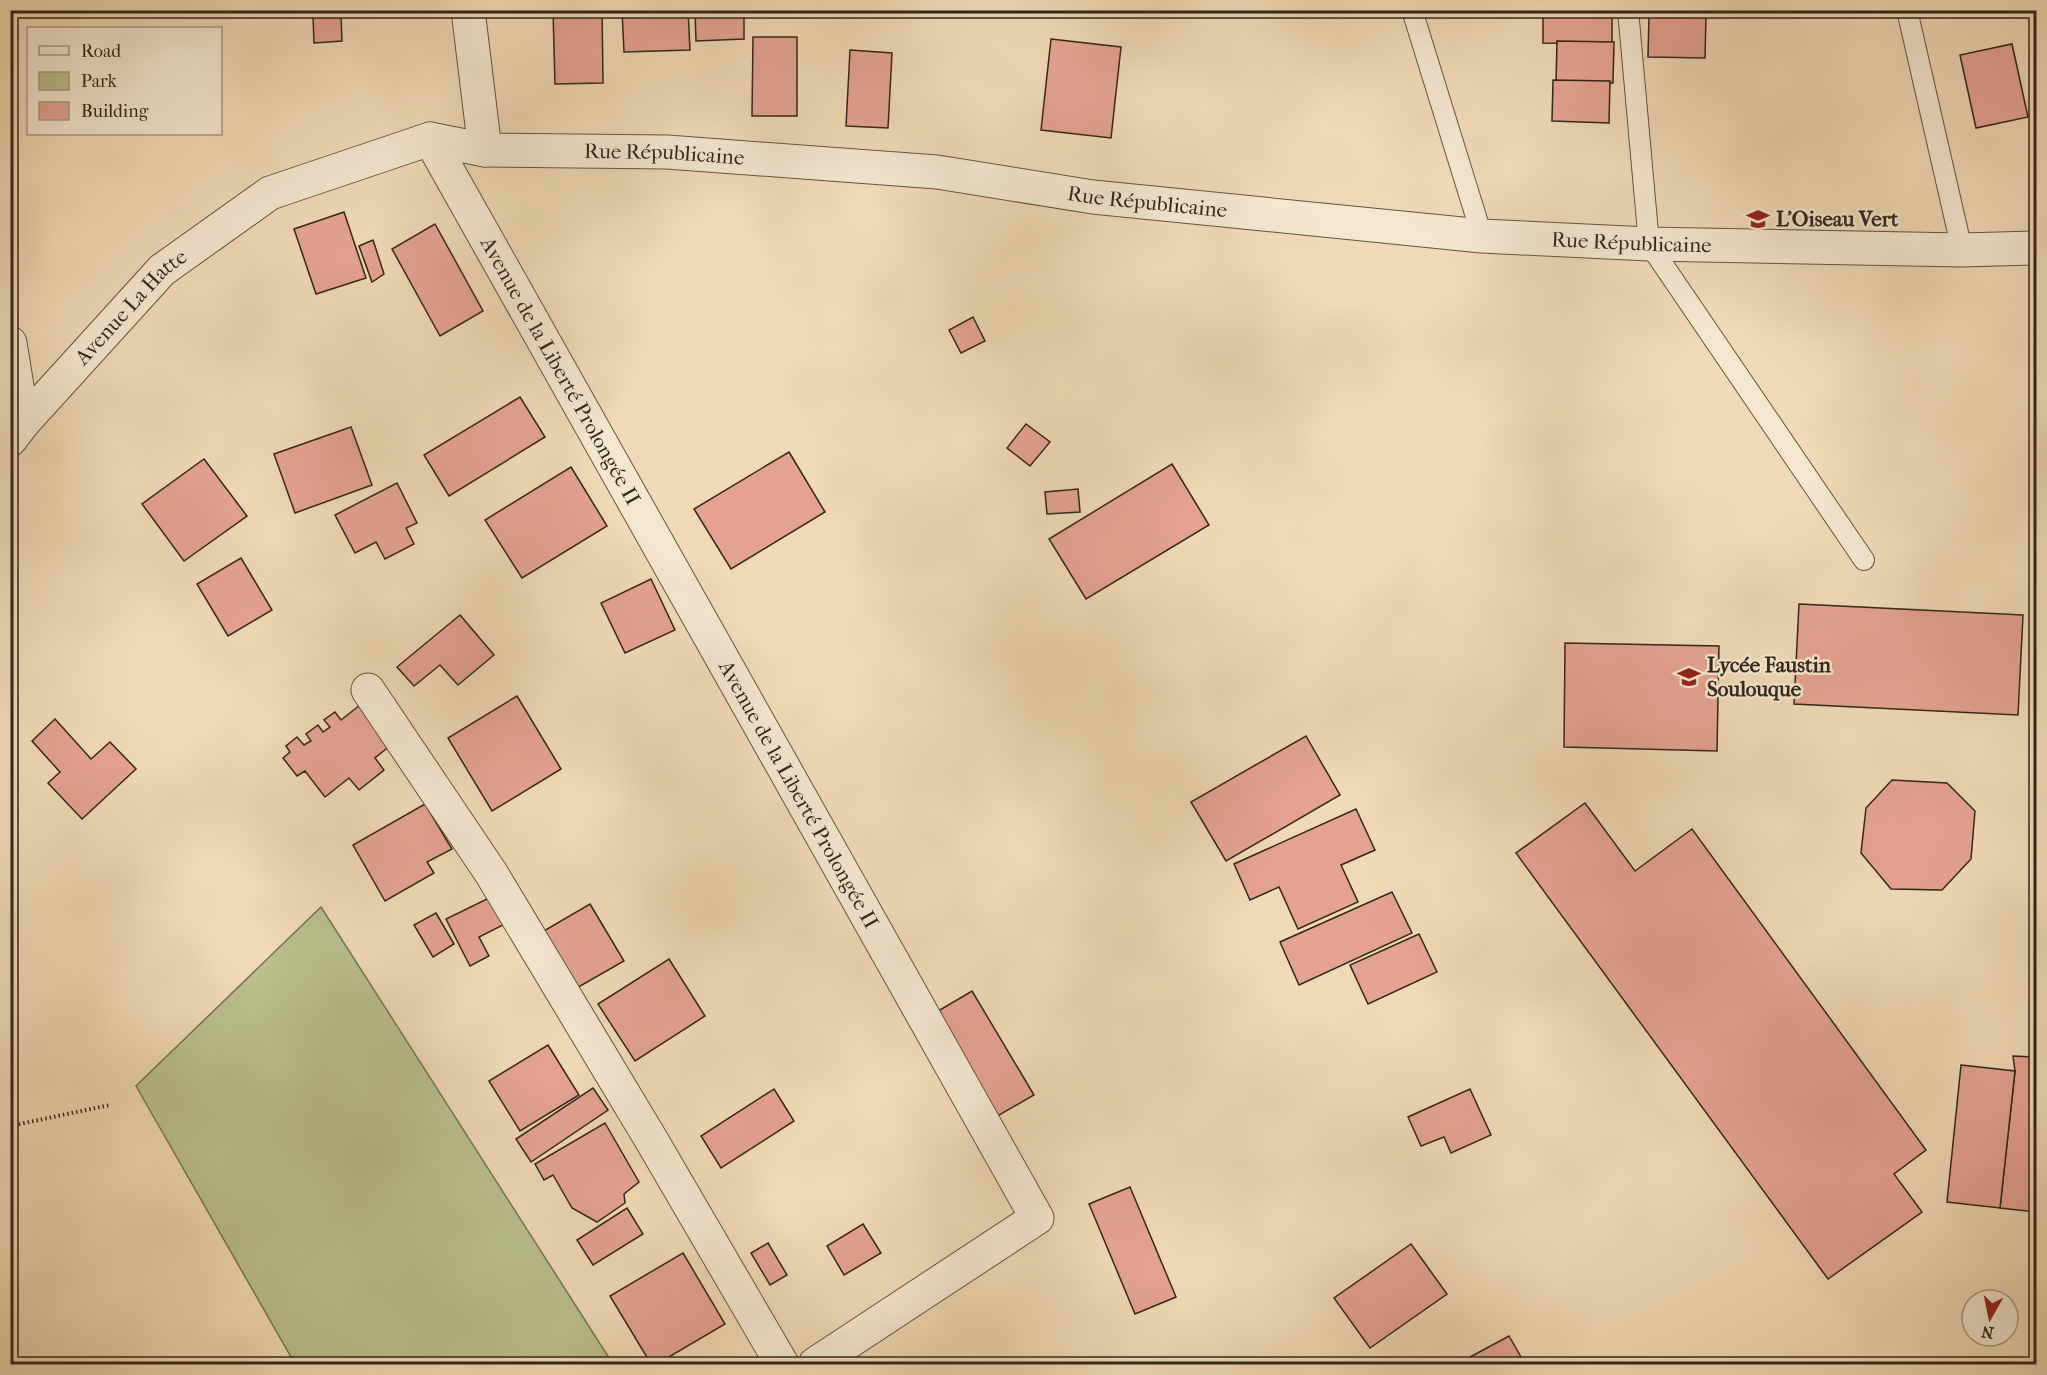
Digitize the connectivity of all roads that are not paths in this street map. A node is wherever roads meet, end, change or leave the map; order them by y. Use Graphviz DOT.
graph roads {
  1 [pos="468,10"];
  2 [pos="1412,10"];
  3 [pos="1628,10"];
  4 [pos="1907,10"];
  5 [pos="430,138"];
  6 [pos="485,150"];
  7 [pos="1482,236"];
  8 [pos="1649,244"];
  9 [pos="2037,248"];
  10 [pos="1962,250"];
  11 [pos="10,343"];
  12 [pos="17,432"];
  13 [pos="1864,560"];
  14 [pos="368,690"];
  15 [pos="782,1365"];
  16 [pos="815,1365"];
  1 -- 6 [label="street"];
  2 -- 7 [label="lane"];
  3 -- 8 [label="lane"];
  4 -- 10 [label="lane"];
  5 -- 6 [label="street, Rue Républicaine"];
  5 -- 12 [label="street, Avenue La Hatte"];
  5 -- 16 [label="street, Avenue de la Liberté Prolongée II"];
  6 -- 7 [label="street, Rue Républicaine"];
  7 -- 8 [label="street, Rue Républicaine"];
  8 -- 10 [label="street, Rue Républicaine"];
  8 -- 13 [label="lane"];
  9 -- 10 [label="street, Rue Républicaine"];
  11 -- 12 [label="street"];
  14 -- 15 [label="street"];
}
